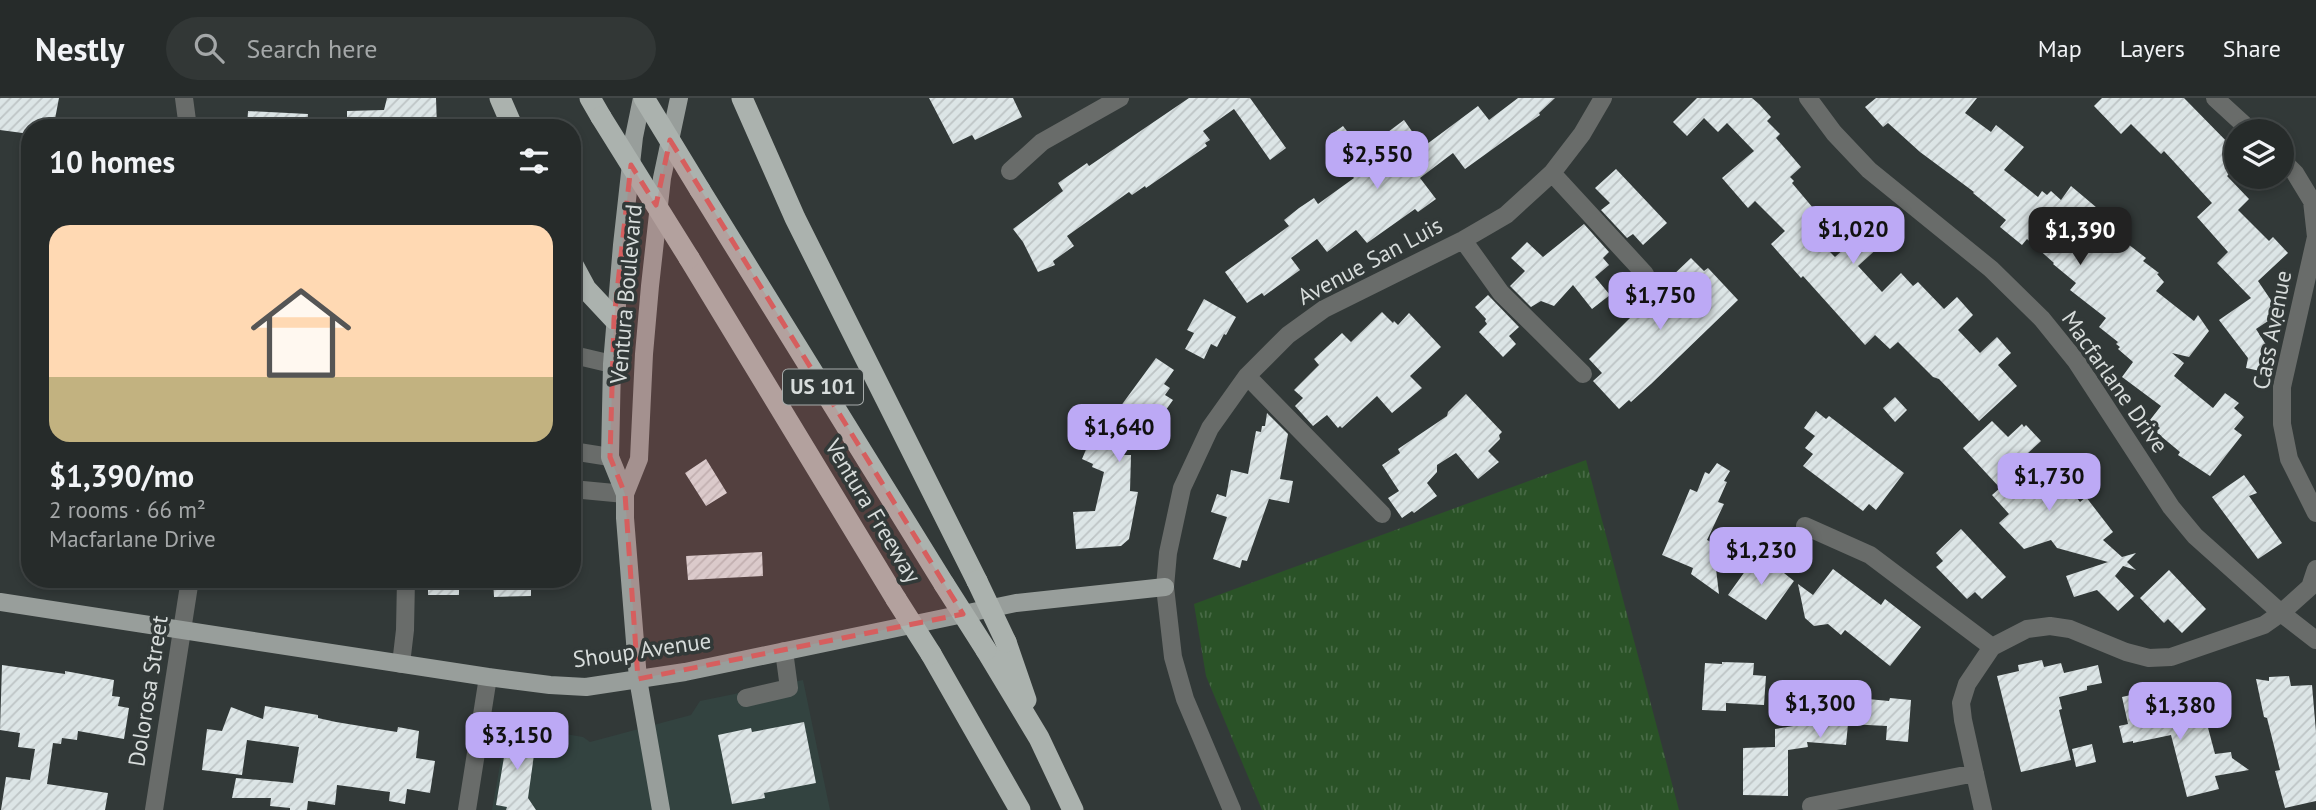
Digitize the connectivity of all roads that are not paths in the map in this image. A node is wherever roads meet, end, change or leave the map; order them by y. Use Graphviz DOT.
graph roads {
  1 [pos="184,98"];
  2 [pos="500,98"];
  3 [pos="590,98"];
  4 [pos="643,98"];
  5 [pos="679,98"];
  6 [pos="742,98"];
  7 [pos="1120,98"];
  8 [pos="1603,98"];
  9 [pos="1808,98"];
  10 [pos="2216,98"];
  11 [pos="187,119"];
  12 [pos="509,119"];
  13 [pos="2238,119"];
  14 [pos="1010,171"];
  15 [pos="2294,172"];
  16 [pos="1552,173"];
  17 [pos="1463,240"];
  18 [pos="1645,274"];
  19 [pos="581,280"];
  20 [pos="614,319"];
  21 [pos="581,357"];
  22 [pos="612,364"];
  23 [pos="1583,374"];
  24 [pos="1247,376"];
  25 [pos="581,452"];
  26 [pos="610,457"];
  27 [pos="581,490"];
  28 [pos="625,494"];
  29 [pos="2316,513"];
  30 [pos="1381,514"];
  31 [pos="1805,526"];
  32 [pos="2316,569"];
  33 [pos="1165,587"];
  34 [pos="189,588"];
  35 [pos="406,588"];
  36 [pos="0,602"];
  37 [pos="2281,613"];
  38 [pos="182,632"];
  39 [pos="2316,640"];
  40 [pos="1992,647"];
  41 [pos="784,652"];
  42 [pos="401,664"];
  43 [pos="488,677"];
  44 [pos="638,678"];
  45 [pos="746,698"];
  46 [pos="1039,738"];
  47 [pos="1975,773"];
  48 [pos="1811,806"];
  49 [pos="154,810"];
  50 [pos="467,810"];
  51 [pos="661,810"];
  52 [pos="1020,810"];
  53 [pos="1073,810"];
  54 [pos="1232,810"];
  55 [pos="1983,810"];
  1 -- 11 [label="street"];
  2 -- 12 [label="highway"];
  3 -- 52 [label="highway, Ventura Freeway / US 101, bridge"];
  4 -- 20 [label="main road, Ventura Boulevard"];
  4 -- 46 [label="highway, Ventura Freeway / US 101, bridge"];
  5 -- 28 [label="main road, Ventura Boulevard"];
  6 -- 46 [label="highway, bridge"];
  7 -- 14 [label="street"];
  8 -- 16 [label="street, Avenue San Luis"];
  9 -- 37 [label="street, Macfarlane Drive"];
  10 -- 13 [label="street"];
  15 -- 29 [label="street, Cass Avenue"];
  16 -- 17 [label="street, Avenue San Luis"];
  16 -- 18 [label="street"];
  17 -- 23 [label="street"];
  17 -- 24 [label="street, Avenue San Luis"];
  19 -- 20 [label="highway"];
  20 -- 22 [label="main road, Ventura Boulevard"];
  21 -- 22 [label="street"];
  22 -- 26 [label="main road, Ventura Boulevard"];
  24 -- 30 [label="street"];
  24 -- 33 [label="street, Avenue San Luis"];
  25 -- 26 [label="street"];
  26 -- 28 [label="main road, Ventura Boulevard"];
  27 -- 28 [label="street"];
  28 -- 44 [label="main road, Ventura Boulevard"];
  31 -- 40 [label="street"];
  32 -- 37 [label="street"];
  33 -- 41 [label="main road, Shoup Avenue"];
  33 -- 54 [label="street, Avenue San Luis"];
  34 -- 38 [label="street, Dolorosa Street"];
  35 -- 42 [label="street"];
  36 -- 38 [label="main road, Shoup Avenue"];
  37 -- 39 [label="street, Macfarlane Drive"];
  37 -- 40 [label="street"];
  38 -- 42 [label="main road, Shoup Avenue"];
  38 -- 49 [label="street, Dolorosa Street"];
  40 -- 47 [label="street"];
  41 -- 44 [label="main road, Shoup Avenue"];
  41 -- 45 [label="street"];
  42 -- 43 [label="main road, Shoup Avenue"];
  43 -- 44 [label="main road, Shoup Avenue"];
  43 -- 50 [label="street"];
  44 -- 51 [label="main road, Ventura Boulevard"];
  46 -- 53 [label="highway, Ventura Freeway / US 101"];
  47 -- 48 [label="street"];
  47 -- 55 [label="street"];
}
